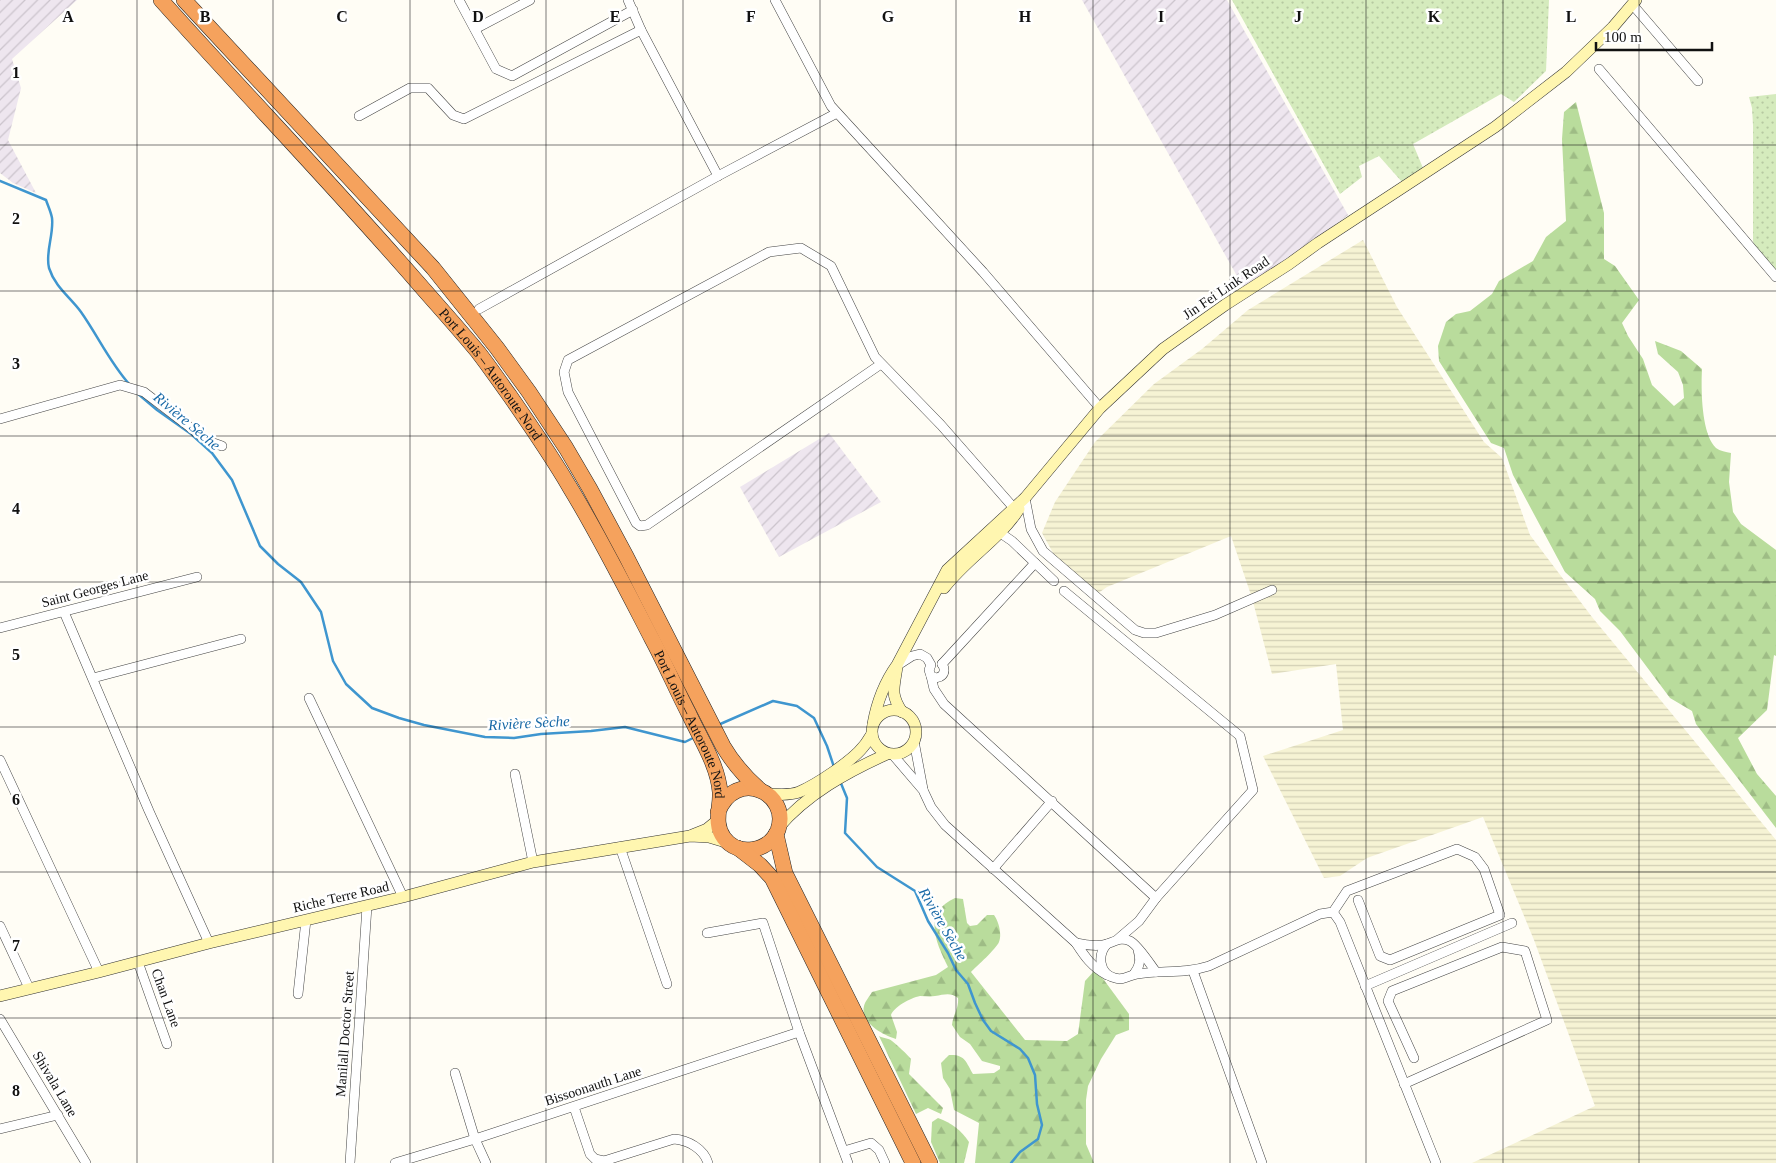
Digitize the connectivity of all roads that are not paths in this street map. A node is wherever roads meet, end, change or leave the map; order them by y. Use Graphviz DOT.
graph roads {
  1 [pos="161,0"];
  2 [pos="184,0"];
  3 [pos="459,0"];
  4 [pos="530,0"];
  5 [pos="628,0"];
  6 [pos="775,0"];
  7 [pos="1634,2"];
  8 [pos="633,10"];
  9 [pos="475,30"];
  10 [pos="641,30"];
  11 [pos="1599,69"];
  12 [pos="1698,81"];
  13 [pos="837,113"];
  14 [pos="359,116"];
  15 [pos="718,176"];
  16 [pos="1776,277"];
  17 [pos="479,309"];
  18 [pos="881,364"];
  19 [pos="1100,408"];
  20 [pos="0,419"];
  21 [pos="222,446"];
  22 [pos="1025,498"];
  23 [pos="1014,507"];
  24 [pos="996,530"];
  25 [pos="1035,563"];
  26 [pos="197,577"];
  27 [pos="1054,581"];
  28 [pos="1272,590"];
  29 [pos="1064,591"];
  30 [pos="64,612"];
  31 [pos="0,628"];
  32 [pos="242,639"];
  33 [pos="942,664"];
  34 [pos="897,665"];
  35 [pos="931,665"];
  36 [pos="936,676"];
  37 [pos="93,678"];
  38 [pos="309,698"];
  39 [pos="902,712"];
  40 [pos="872,729"];
  41 [pos="914,741"];
  42 [pos="890,754"];
  43 [pos="0,760"];
  44 [pos="515,774"];
  45 [pos="923,790"];
  46 [pos="764,792"];
  47 [pos="1052,801"];
  48 [pos="718,816"];
  49 [pos="777,831"];
  50 [pos="690,836"];
  51 [pos="733,846"];
  52 [pos="620,847"];
  53 [pos="533,862"];
  54 [pos="993,869"];
  55 [pos="403,897"];
  56 [pos="1156,898"];
  57 [pos="1358,900"];
  58 [pos="367,906"];
  59 [pos="1333,912"];
  60 [pos="306,920"];
  61 [pos="1139,921"];
  62 [pos="1512,923"];
  63 [pos="0,926"];
  64 [pos="707,933"];
  65 [pos="1118,939"];
  66 [pos="209,943"];
  67 [pos="1076,943"];
  68 [pos="1107,944"];
  69 [pos="1136,947"];
  70 [pos="138,962"];
  71 [pos="1193,971"];
  72 [pos="99,972"];
  73 [pos="1156,972"];
  74 [pos="1134,974"];
  75 [pos="1109,976"];
  76 [pos="667,984"];
  77 [pos="1365,986"];
  78 [pos="29,988"];
  79 [pos="298,994"];
  80 [pos="0,996"];
  81 [pos="0,1019"];
  82 [pos="799,1032"];
  83 [pos="168,1044"];
  84 [pos="1414,1058"];
  85 [pos="455,1073"];
  86 [pos="1404,1084"];
  87 [pos="574,1106"];
  88 [pos="58,1115"];
  89 [pos="0,1129"];
  90 [pos="475,1139"];
  91 [pos="844,1152"];
  92 [pos="86,1163"];
  93 [pos="350,1163"];
  94 [pos="395,1163"];
  95 [pos="486,1163"];
  96 [pos="708,1163"];
  97 [pos="848,1163"];
  98 [pos="885,1163"];
  99 [pos="913,1163"];
  100 [pos="930,1163"];
  101 [pos="1262,1163"];
  102 [pos="1436,1163"];
  1 -- 48 [label="highway, Port Louis – Autoroute Nord"];
  2 -- 46 [label="highway, Port Louis – Autoroute Nord"];
  3 -- 9 [label="street"];
  4 -- 9 [label="street"];
  5 -- 8 [label="street"];
  6 -- 13 [label="street"];
  7 -- 12 [label="street"];
  7 -- 19 [label="main road, Jin Fei Link Road"];
  8 -- 9 [label="street"];
  8 -- 10 [label="street"];
  10 -- 14 [label="street"];
  10 -- 15 [label="street"];
  11 -- 16 [label="street"];
  13 -- 15 [label="street"];
  13 -- 19 [label="street"];
  15 -- 17 [label="street"];
  18 -- 18 [label="street"];
  18 -- 23 [label="street"];
  19 -- 22 [label="main road, Jin Fei Link Road"];
  20 -- 21 [label="street"];
  22 -- 23 [label="main road, Jin Fei Link Road"];
  22 -- 24 [label="main road"];
  22 -- 28 [label="street"];
  23 -- 24 [label="main road, Jin Fei Link Road"];
  24 -- 25 [label="street"];
  24 -- 34 [label="main road, Jin Fei Link Road"];
  25 -- 27 [label="street"];
  25 -- 33 [label="street"];
  26 -- 30 [label="street, Saint Georges Lane"];
  29 -- 56 [label="street"];
  30 -- 31 [label="street, Saint Georges Lane"];
  30 -- 37 [label="street"];
  32 -- 37 [label="street"];
  33 -- 35 [label="street"];
  33 -- 36 [label="street"];
  34 -- 35 [label="street"];
  34 -- 39 [label="main road"];
  34 -- 40 [label="main road"];
  35 -- 36 [label="street"];
  36 -- 47 [label="street"];
  37 -- 66 [label="street"];
  38 -- 55 [label="street"];
  39 -- 40 [label="main road"];
  39 -- 41 [label="main road"];
  40 -- 42 [label="main road"];
  40 -- 46 [label="main road"];
  41 -- 42 [label="main road"];
  41 -- 45 [label="street"];
  42 -- 45 [label="street"];
  42 -- 49 [label="main road"];
  43 -- 72 [label="street"];
  44 -- 53 [label="street"];
  45 -- 54 [label="street"];
  46 -- 48 [label="highway"];
  46 -- 49 [label="highway"];
  47 -- 54 [label="street"];
  47 -- 56 [label="street"];
  48 -- 50 [label="main road"];
  48 -- 51 [label="highway"];
  49 -- 51 [label="highway"];
  49 -- 100 [label="highway"];
  50 -- 51 [label="main road"];
  50 -- 52 [label="main road, Riche Terre Road"];
  51 -- 99 [label="highway"];
  52 -- 53 [label="main road, Riche Terre Road"];
  52 -- 76 [label="street"];
  53 -- 55 [label="main road, Riche Terre Road"];
  54 -- 67 [label="street"];
  55 -- 58 [label="main road, Riche Terre Road"];
  56 -- 61 [label="street"];
  57 -- 59 [label="street"];
  58 -- 60 [label="main road, Riche Terre Road"];
  58 -- 93 [label="street, Manilall Doctor Street"];
  59 -- 71 [label="street"];
  59 -- 77 [label="street"];
  60 -- 66 [label="main road, Riche Terre Road"];
  60 -- 79 [label="street"];
  61 -- 65 [label="street"];
  61 -- 69 [label="street"];
  62 -- 77 [label="street"];
  63 -- 78 [label="street"];
  64 -- 82 [label="street"];
  65 -- 68 [label="street"];
  65 -- 69 [label="street"];
  66 -- 70 [label="main road, Riche Terre Road"];
  67 -- 68 [label="street"];
  67 -- 75 [label="street"];
  68 -- 75 [label="street"];
  69 -- 73 [label="street"];
  69 -- 74 [label="street"];
  70 -- 72 [label="main road, Riche Terre Road"];
  70 -- 83 [label="street, Chan Lane"];
  71 -- 73 [label="street"];
  71 -- 101 [label="street"];
  72 -- 78 [label="main road, Riche Terre Road"];
  73 -- 74 [label="street"];
  74 -- 75 [label="street"];
  77 -- 86 [label="street"];
  78 -- 80 [label="main road, Riche Terre Road"];
  81 -- 88 [label="street, Shivala Lane"];
  82 -- 87 [label="street, Bissoonauth Lane"];
  82 -- 91 [label="street"];
  84 -- 86 [label="street"];
  85 -- 90 [label="street"];
  86 -- 102 [label="street"];
  87 -- 90 [label="street, Bissoonauth Lane"];
  87 -- 96 [label="street"];
  88 -- 89 [label="street"];
  88 -- 92 [label="street, Shivala Lane"];
  90 -- 94 [label="street, Bissoonauth Lane"];
  90 -- 95 [label="street"];
  91 -- 97 [label="street"];
  91 -- 98 [label="street"];
}
